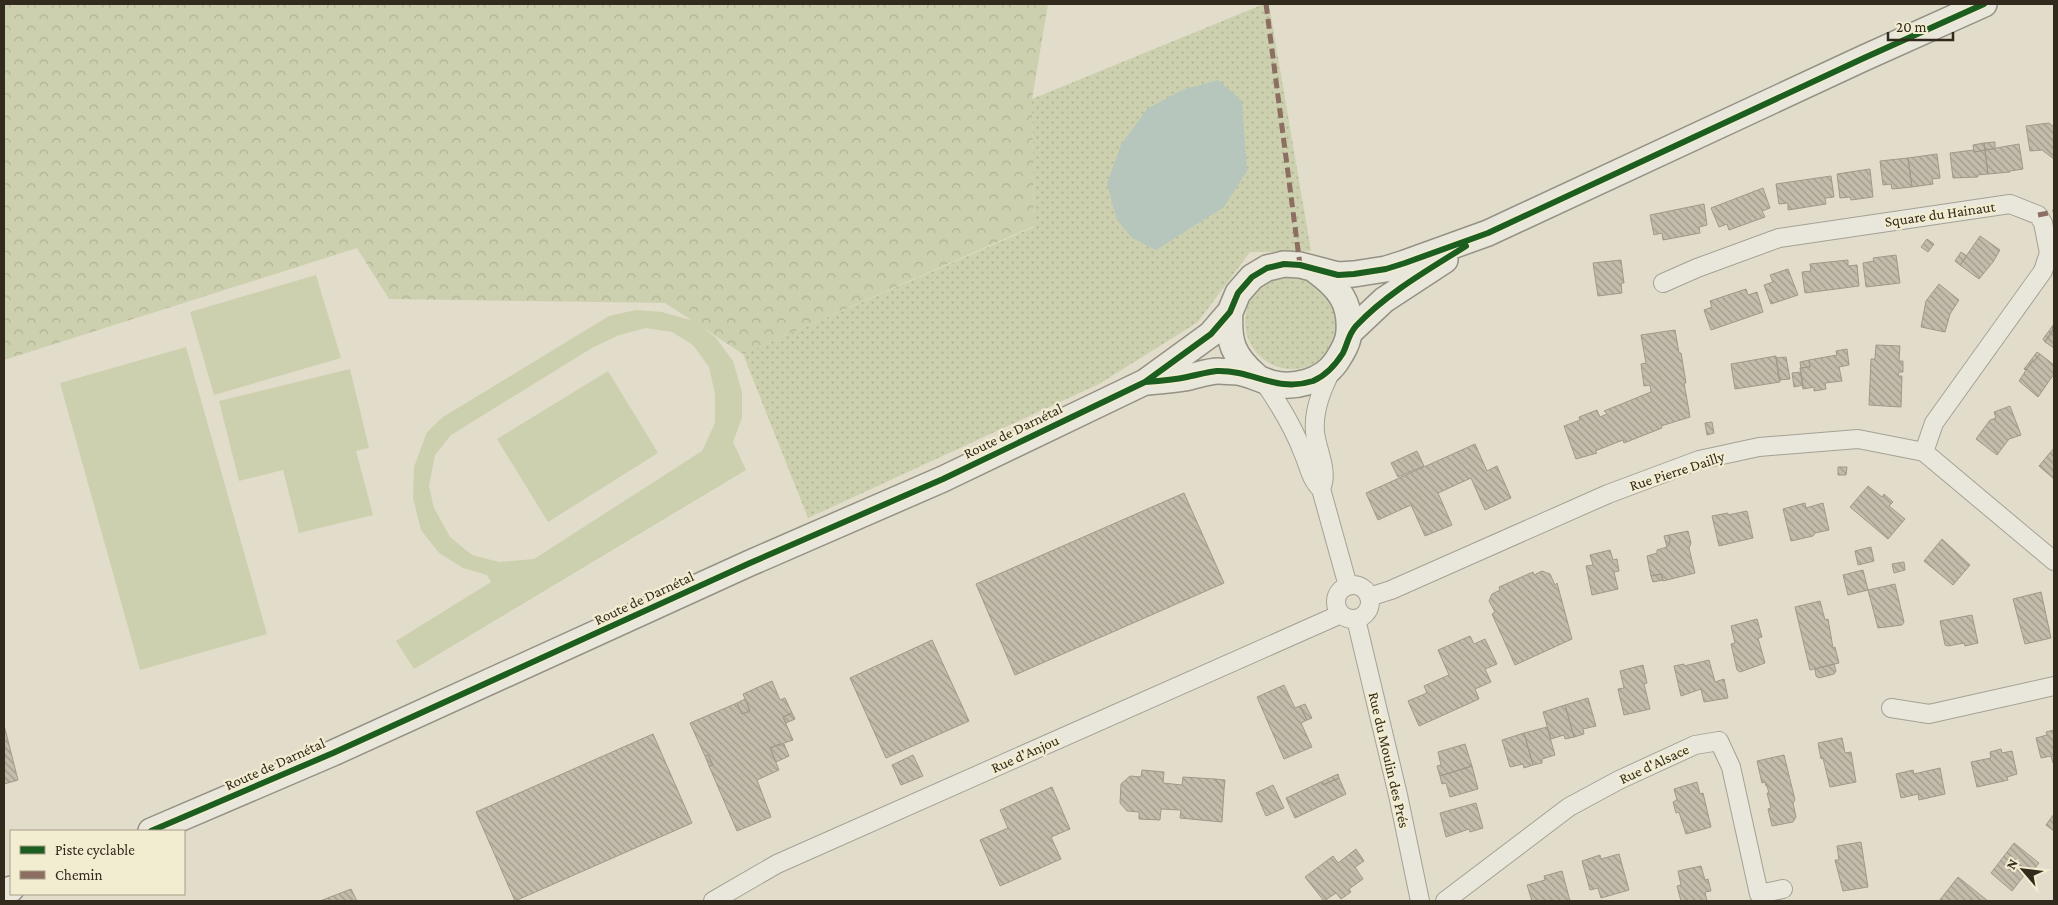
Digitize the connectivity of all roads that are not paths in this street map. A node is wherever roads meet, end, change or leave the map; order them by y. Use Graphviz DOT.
graph roads {
  1 [pos="1984,4"];
  2 [pos="1488,233"];
  3 [pos="1316,271"];
  4 [pos="1664,283"];
  5 [pos="1230,312"];
  6 [pos="1349,333"];
  7 [pos="1333,367"];
  8 [pos="1259,378"];
  9 [pos="1145,382"];
  10 [pos="1924,452"];
  11 [pos="1321,490"];
  12 [pos="2054,561"];
  13 [pos="1348,586"];
  14 [pos="1370,597"];
  15 [pos="1348,616"];
  16 [pos="2054,686"];
  17 [pos="1891,708"];
  18 [pos="153,830"];
  19 [pos="1783,889"];
  20 [pos="713,901"];
  21 [pos="1420,901"];
  22 [pos="1445,901"];
  1 -- 2 [label="main road"];
  2 -- 3 [label="main road"];
  2 -- 6 [label="main road"];
  3 -- 5 [label="main road"];
  3 -- 6 [label="main road"];
  4 -- 10 [label="street, Square du Hainaut"];
  5 -- 8 [label="main road"];
  5 -- 9 [label="main road"];
  6 -- 7 [label="main road"];
  7 -- 8 [label="main road"];
  7 -- 11 [label="street"];
  8 -- 9 [label="main road"];
  8 -- 11 [label="street"];
  9 -- 18 [label="main road, Route de Darnétal"];
  10 -- 12 [label="street, Rue Pierre Dailly"];
  10 -- 14 [label="street, Rue Pierre Dailly"];
  11 -- 13 [label="street"];
  13 -- 14 [label="street"];
  13 -- 15 [label="street"];
  14 -- 15 [label="street"];
  15 -- 20 [label="street, Rue d'Anjou"];
  15 -- 21 [label="street, Rue du Moulin des Prés"];
  16 -- 17 [label="street"];
  19 -- 22 [label="street, Rue d'Alsace"];
}
